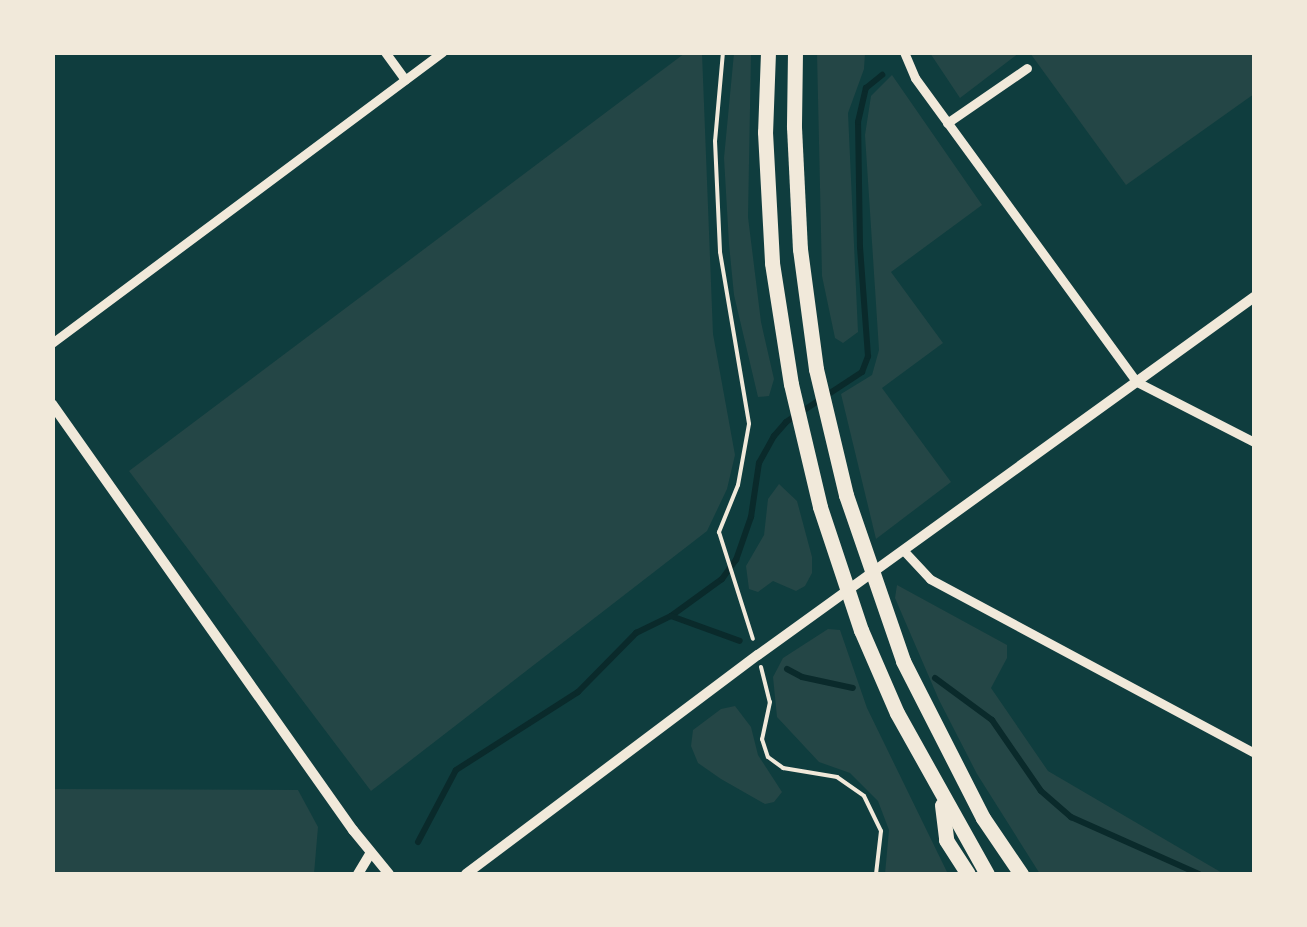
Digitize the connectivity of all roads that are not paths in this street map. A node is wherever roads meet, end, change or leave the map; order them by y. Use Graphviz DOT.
graph roads {
  1 [pos="385,52"];
  2 [pos="443,52"];
  3 [pos="768,52"];
  4 [pos="795,52"];
  5 [pos="904,52"];
  6 [pos="1027,68"];
  7 [pos="405,80"];
  8 [pos="947,124"];
  9 [pos="1254,296"];
  10 [pos="52,344"];
  11 [pos="1138,382"];
  12 [pos="52,404"];
  13 [pos="1254,442"];
  14 [pos="904,551"];
  15 [pos="1254,753"];
  16 [pos="940,796"];
  17 [pos="370,854"];
  18 [pos="358,874"];
  19 [pos="390,874"];
  20 [pos="466,874"];
  21 [pos="968,874"];
  22 [pos="987,874"];
  23 [pos="1020,874"];
  1 -- 7 [label="street"];
  2 -- 7 [label="street"];
  3 -- 16 [label="highway"];
  4 -- 23 [label="highway"];
  5 -- 8 [label="street"];
  6 -- 8 [label="street"];
  7 -- 10 [label="street"];
  8 -- 11 [label="street"];
  9 -- 11 [label="street"];
  11 -- 13 [label="street"];
  11 -- 14 [label="street"];
  12 -- 17 [label="street"];
  14 -- 15 [label="street"];
  14 -- 20 [label="street"];
  16 -- 21 [label="highway"];
  16 -- 22 [label="highway"];
  17 -- 18 [label="street"];
  17 -- 19 [label="street"];
}
